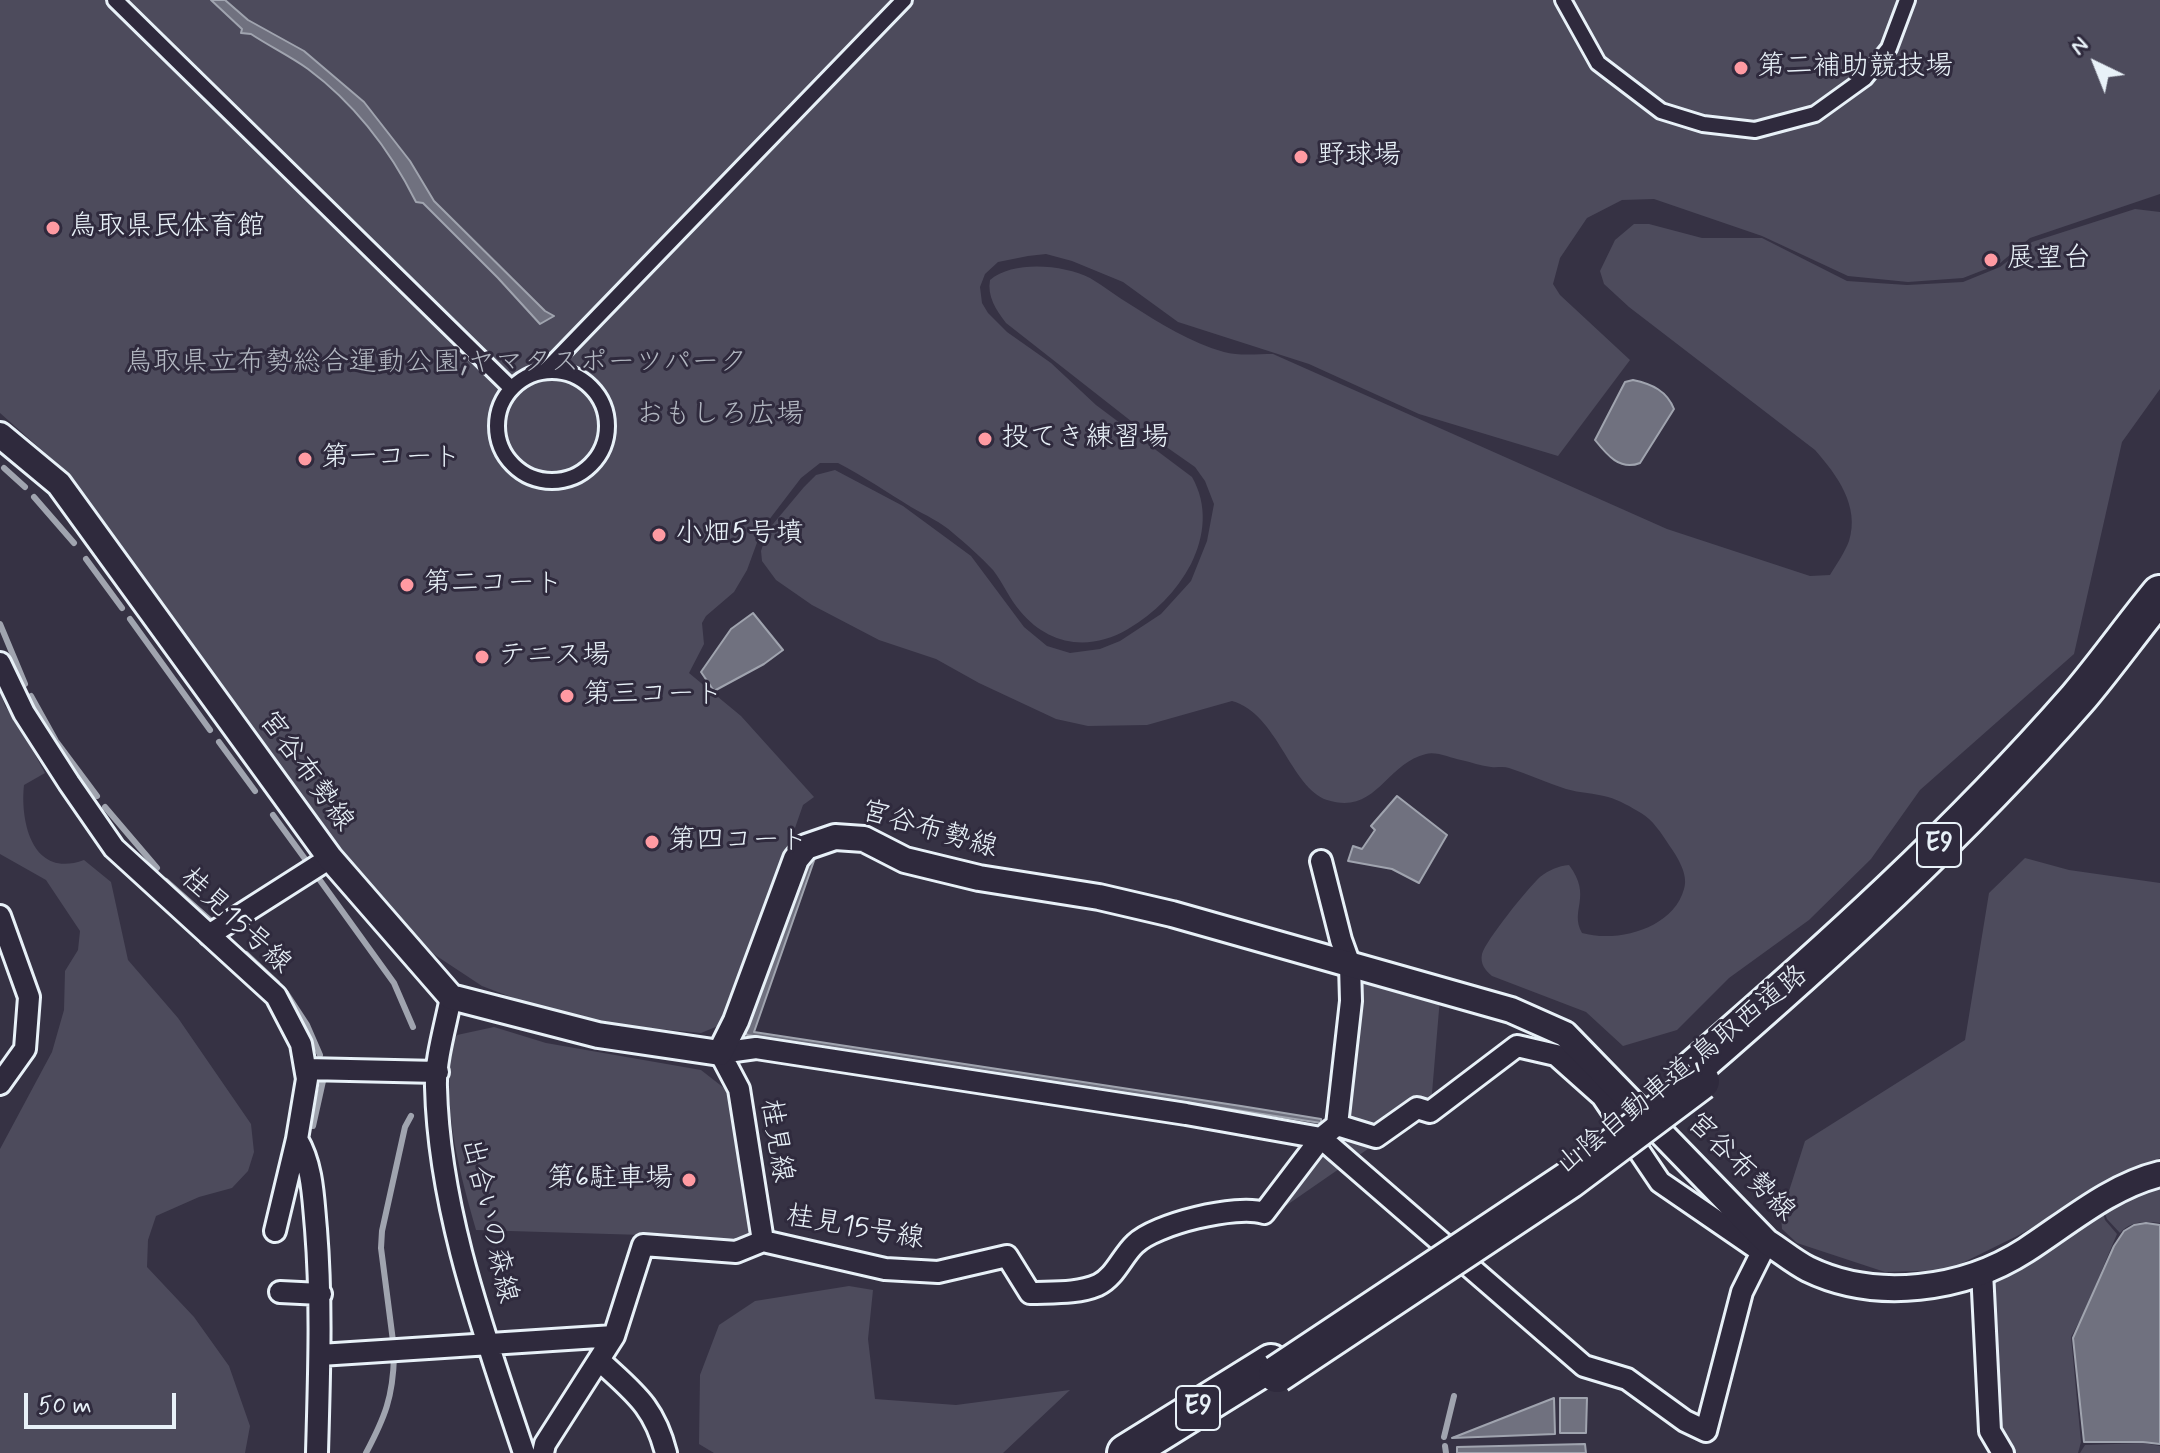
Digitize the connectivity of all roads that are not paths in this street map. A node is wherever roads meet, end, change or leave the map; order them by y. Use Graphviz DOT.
graph roads {
  1 [pos="115,0"];
  2 [pos="904,0"];
  3 [pos="1563,0"];
  4 [pos="1907,0"];
  5 [pos="546,370"];
  6 [pos="511,388"];
  7 [pos="0,435"];
  8 [pos="2160,594"];
  9 [pos="2160,616"];
  10 [pos="0,663"];
  11 [pos="330,858"];
  12 [pos="1321,861"];
  13 [pos="0,919"];
  14 [pos="209,935"];
  15 [pos="1350,965"];
  16 [pos="451,997"];
  17 [pos="720,1053"];
  18 [pos="306,1069"];
  19 [pos="438,1072"];
  20 [pos="1696,1075"];
  21 [pos="0,1084"];
  22 [pos="1329,1131"];
  23 [pos="297,1139"];
  24 [pos="2160,1174"];
  25 [pos="275,1231"];
  26 [pos="763,1241"];
  27 [pos="1764,1247"];
  28 [pos="1982,1271"];
  29 [pos="280,1292"];
  30 [pos="321,1294"];
  31 [pos="614,1336"];
  32 [pos="488,1343"];
  33 [pos="320,1355"];
  34 [pos="599,1360"];
  35 [pos="1274,1369"];
  36 [pos="317,1453"];
  37 [pos="524,1453"];
  38 [pos="543,1453"];
  39 [pos="666,1453"];
  40 [pos="1126,1453"];
  41 [pos="1152,1453"];
  42 [pos="2003,1453"];
  1 -- 6 [label="street"];
  2 -- 5 [label="street"];
  3 -- 4 [label="street"];
  5 -- 6 [label="street"];
  5 -- 6 [label="street"];
  7 -- 11 [label="street, 宮谷布勢線"];
  8 -- 20 [label="highway, 山陰自動車道;鳥取西道路 / E9"];
  9 -- 20 [label="highway, 山陰自動車道;鳥取西道路 / E9"];
  10 -- 14 [label="street, 桂見15号線"];
  11 -- 14 [label="street"];
  11 -- 16 [label="street, 宮谷布勢線"];
  12 -- 15 [label="street"];
  13 -- 21 [label="street"];
  14 -- 18 [label="street, 桂見15号線"];
  15 -- 17 [label="street, 宮谷布勢線"];
  15 -- 22 [label="street"];
  15 -- 27 [label="street, 宮谷布勢線"];
  16 -- 17 [label="street"];
  16 -- 19 [label="street, 出合いの森線"];
  17 -- 22 [label="street"];
  17 -- 26 [label="street, 桂見線"];
  18 -- 19 [label="street"];
  18 -- 23 [label="street, 桂見15号線"];
  19 -- 32 [label="street, 出合いの森線"];
  20 -- 35 [label="highway, 山陰自動車道;鳥取西道路 / E9"];
  22 -- 26 [label="street, 桂見15号線"];
  22 -- 27 [label="street"];
  22 -- 27 [label="street"];
  23 -- 25 [label="street"];
  23 -- 30 [label="street, 桂見15号線"];
  24 -- 28 [label="street, 宮谷布勢線"];
  26 -- 31 [label="street, 桂見15号線"];
  27 -- 28 [label="street, 宮谷布勢線"];
  28 -- 42 [label="street"];
  29 -- 30 [label="street"];
  30 -- 33 [label="street, 桂見15号線"];
  31 -- 32 [label="street"];
  31 -- 34 [label="street, 桂見15号線"];
  32 -- 33 [label="street"];
  32 -- 37 [label="street, 出合いの森線"];
  33 -- 36 [label="street, 桂見15号線"];
  34 -- 38 [label="street, 桂見15号線"];
  34 -- 39 [label="street"];
  35 -- 40 [label="highway, 山陰自動車道;鳥取西道路 / E9"];
  35 -- 41 [label="highway, 山陰自動車道;鳥取西道路 / E9"];
}
